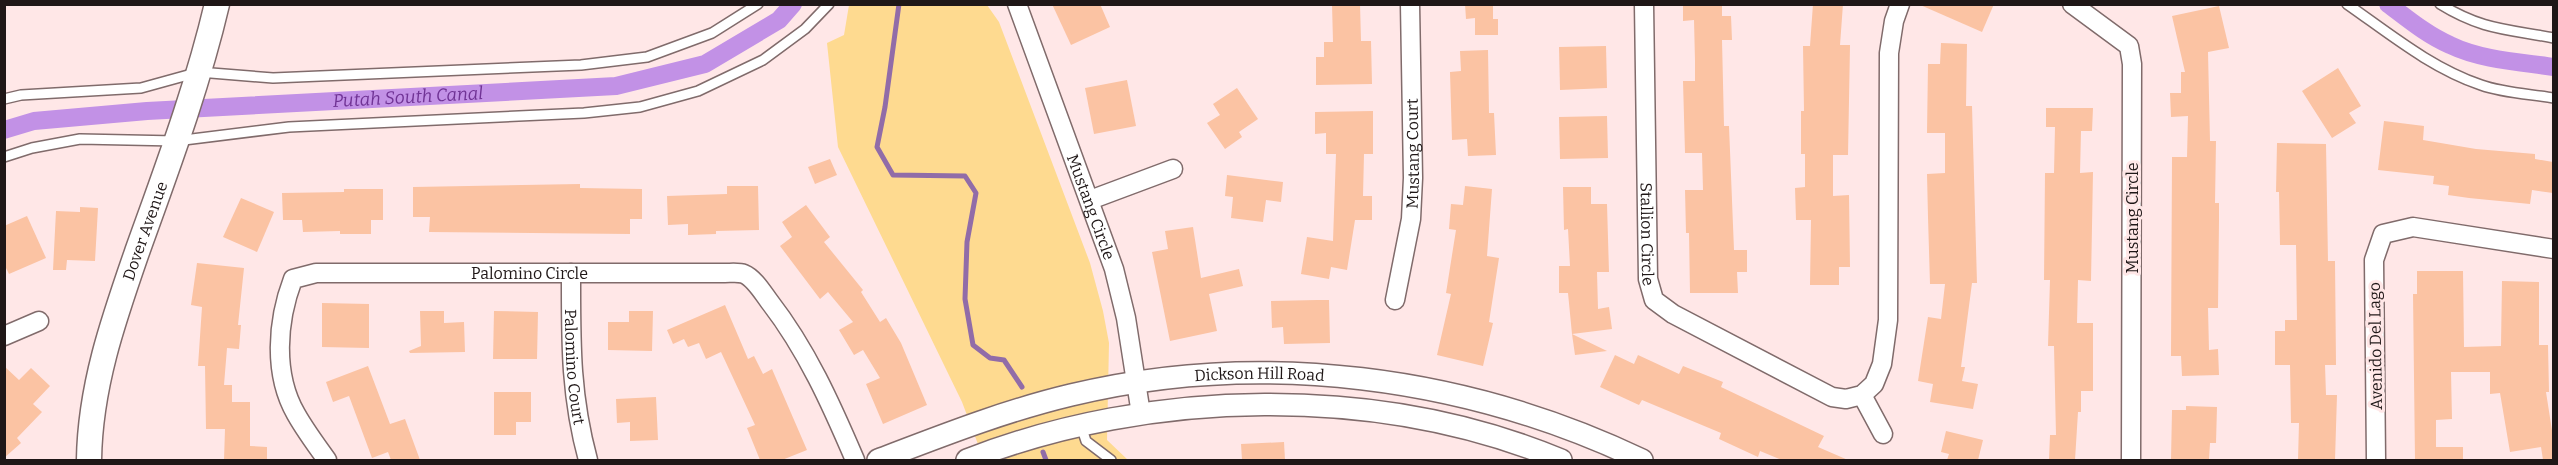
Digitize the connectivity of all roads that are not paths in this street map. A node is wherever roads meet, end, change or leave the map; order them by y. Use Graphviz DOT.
graph roads {
  1 [pos="217,4"];
  2 [pos="759,4"];
  3 [pos="828,4"];
  4 [pos="1017,4"];
  5 [pos="1410,4"];
  6 [pos="1644,4"];
  7 [pos="1900,4"];
  8 [pos="2072,4"];
  9 [pos="2347,4"];
  10 [pos="2440,4"];
  11 [pos="2553,38"];
  12 [pos="195,83"];
  13 [pos="2553,98"];
  14 [pos="4,99"];
  15 [pos="179,133"];
  16 [pos="4,157"];
  17 [pos="1173,170"];
  18 [pos="1090,200"];
  19 [pos="2553,249"];
  20 [pos="571,273"];
  21 [pos="1395,300"];
  22 [pos="39,321"];
  23 [pos="4,336"];
  24 [pos="1136,383"];
  25 [pos="1862,395"];
  26 [pos="1141,414"];
  27 [pos="1080,424"];
  28 [pos="1883,434"];
  29 [pos="89,460"];
  30 [pos="327,460"];
  31 [pos="588,460"];
  32 [pos="855,460"];
  33 [pos="878,460"];
  34 [pos="967,460"];
  35 [pos="1111,460"];
  36 [pos="1561,460"];
  37 [pos="1642,460"];
  38 [pos="2131,460"];
  39 [pos="2376,460"];
  1 -- 12 [label="main road, Dover Avenue"];
  2 -- 12 [label="lane"];
  3 -- 15 [label="lane"];
  4 -- 18 [label="street, Mustang Circle"];
  5 -- 21 [label="street, Mustang Court"];
  6 -- 25 [label="street, Stallion Circle"];
  7 -- 25 [label="street"];
  8 -- 38 [label="street, Mustang Circle"];
  9 -- 13 [label="lane"];
  10 -- 11 [label="lane"];
  12 -- 14 [label="lane"];
  12 -- 15 [label="main road, Dover Avenue"];
  15 -- 16 [label="lane"];
  15 -- 29 [label="main road, Dover Avenue"];
  17 -- 18 [label="street"];
  18 -- 24 [label="street, Mustang Circle"];
  19 -- 39 [label="street, Avenido Del Lago"];
  20 -- 30 [label="street, Palomino Circle"];
  20 -- 31 [label="street, Palomino Court"];
  20 -- 32 [label="street, Palomino Circle"];
  22 -- 23 [label="street"];
  24 -- 26 [label="street, Mustang Circle"];
  24 -- 33 [label="street, Dickson Hill Road"];
  24 -- 37 [label="street, Dickson Hill Road"];
  25 -- 28 [label="street"];
  26 -- 27 [label="street, Dickson Hill Road"];
  26 -- 36 [label="street, Dickson Hill Road"];
  27 -- 34 [label="street, Dickson Hill Road"];
  27 -- 35 [label="lane"];
}
